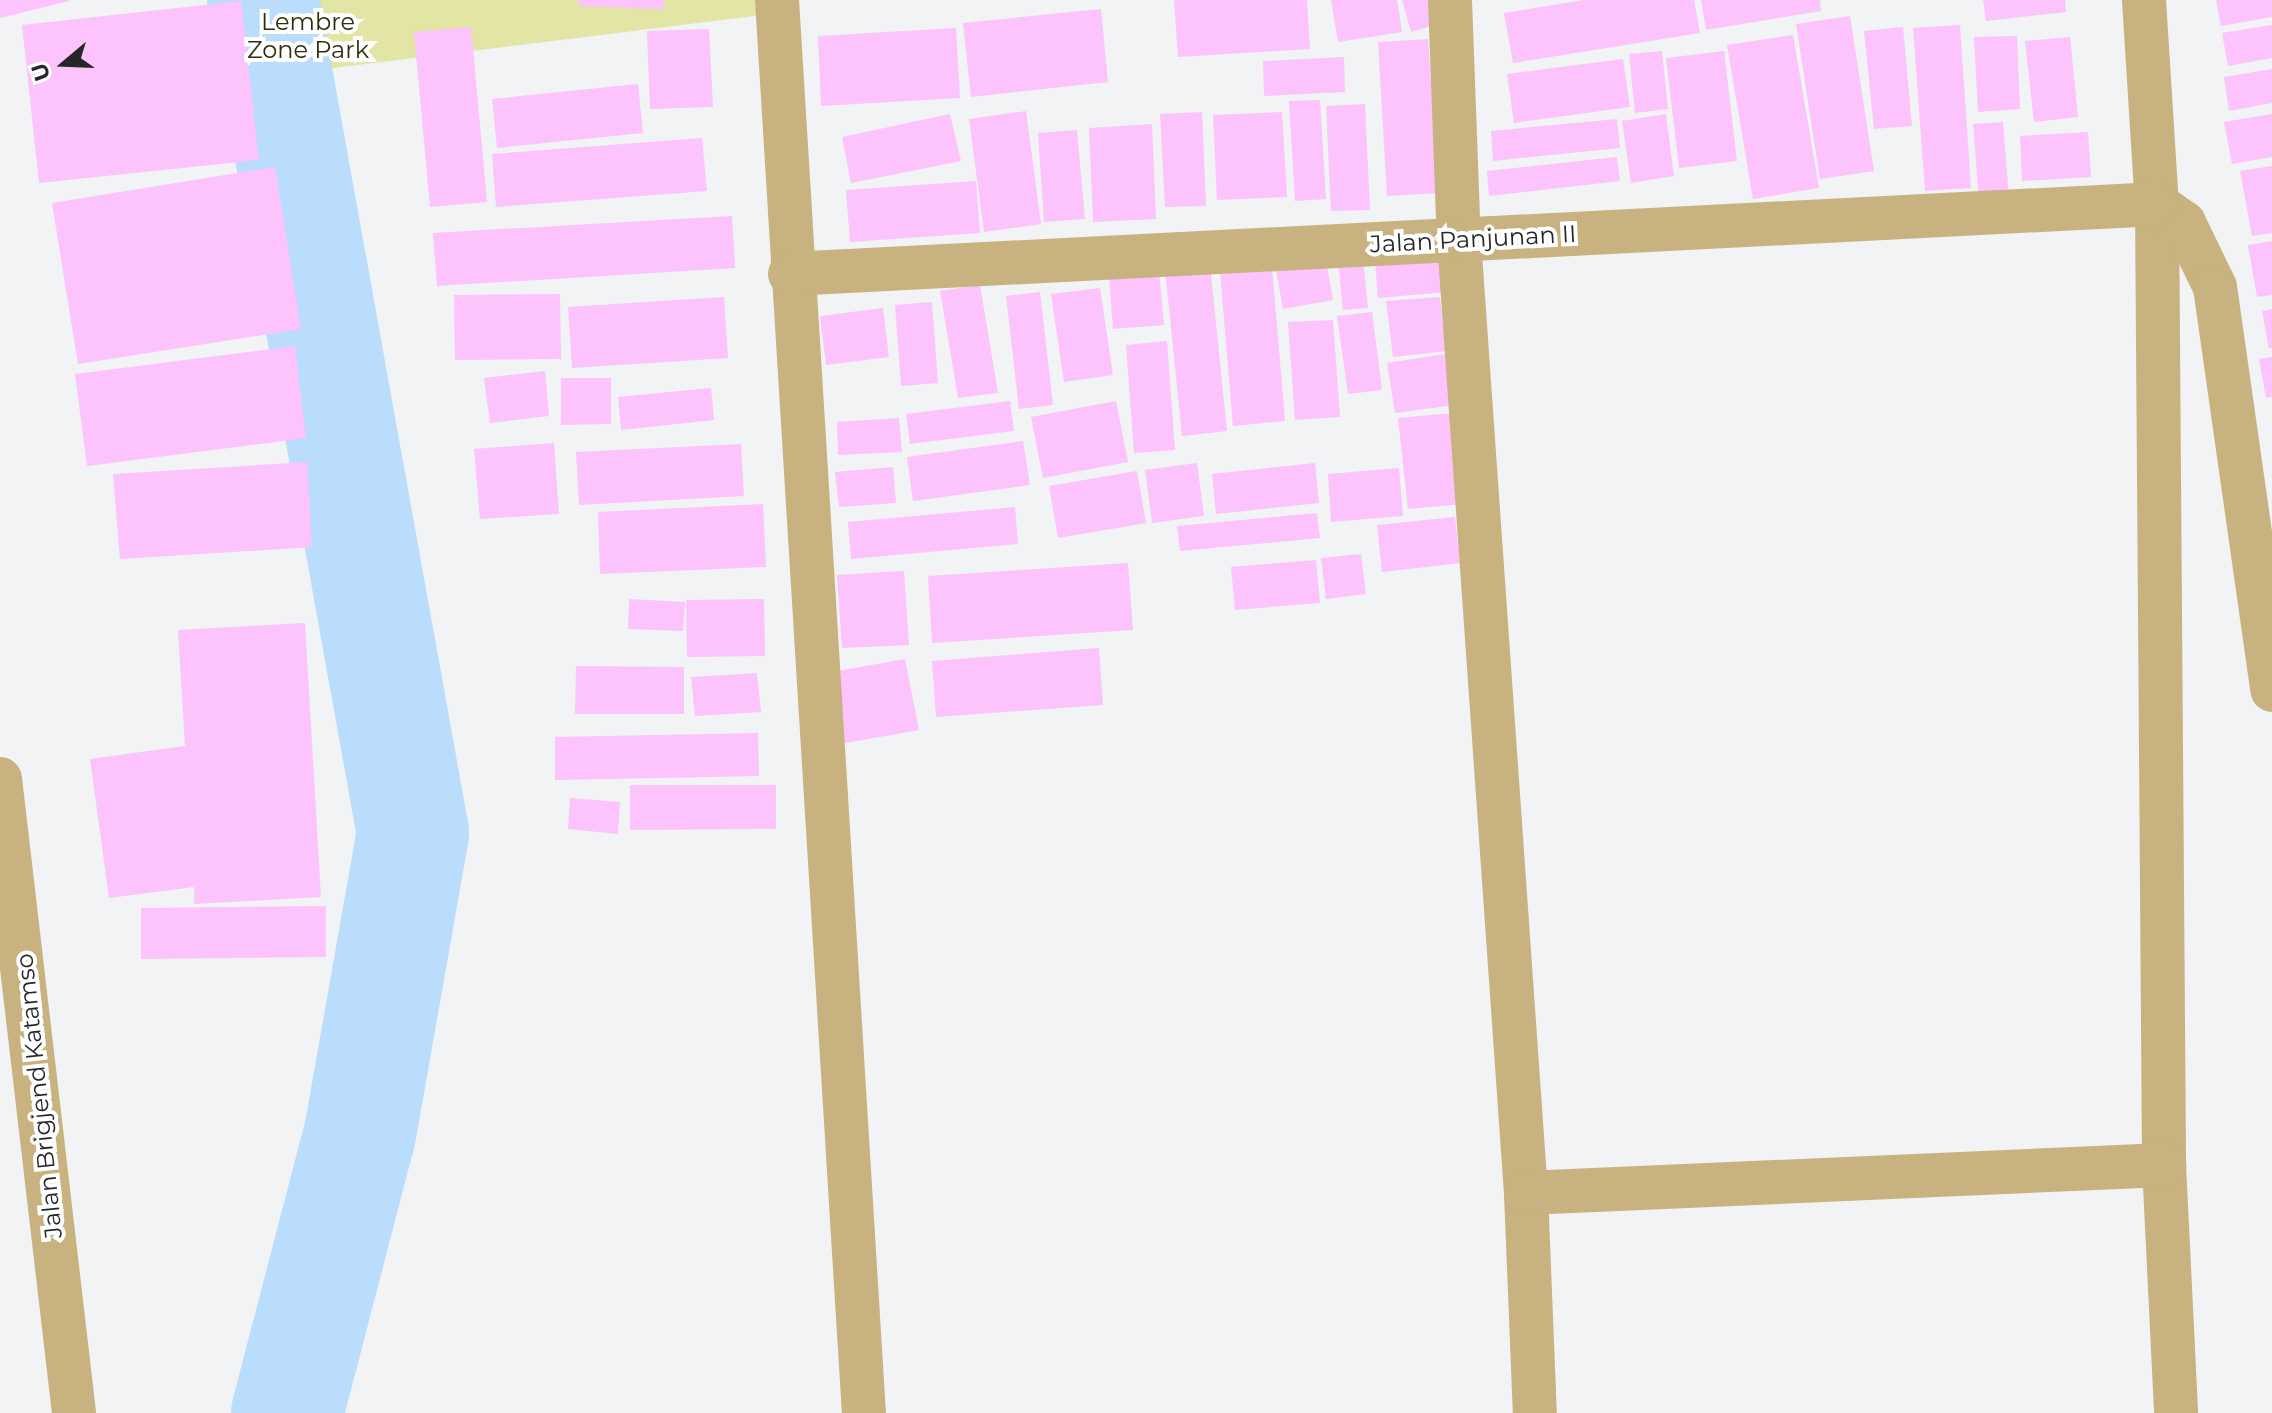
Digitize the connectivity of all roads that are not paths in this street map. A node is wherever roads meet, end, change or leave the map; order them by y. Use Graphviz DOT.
graph roads {
  1 [pos="777,0"];
  2 [pos="1450,0"];
  3 [pos="2144,0"];
  4 [pos="2157,204"];
  5 [pos="1459,240"];
  6 [pos="790,274"];
  7 [pos="2272,690"];
  8 [pos="0,779"];
  9 [pos="2164,1165"];
  10 [pos="1526,1193"];
  11 [pos="74,1413"];
  12 [pos="864,1413"];
  13 [pos="1535,1413"];
  14 [pos="2176,1413"];
  1 -- 6 [label="street"];
  2 -- 5 [label="street"];
  3 -- 4 [label="street"];
  4 -- 5 [label="street, Jalan Panjunan II"];
  4 -- 7 [label="street"];
  4 -- 9 [label="street"];
  5 -- 6 [label="street, Jalan Panjunan II"];
  5 -- 10 [label="street"];
  6 -- 12 [label="street"];
  8 -- 11 [label="street, Jalan Brigjend Katamso"];
  9 -- 10 [label="street"];
  9 -- 14 [label="street"];
  10 -- 13 [label="street"];
}
